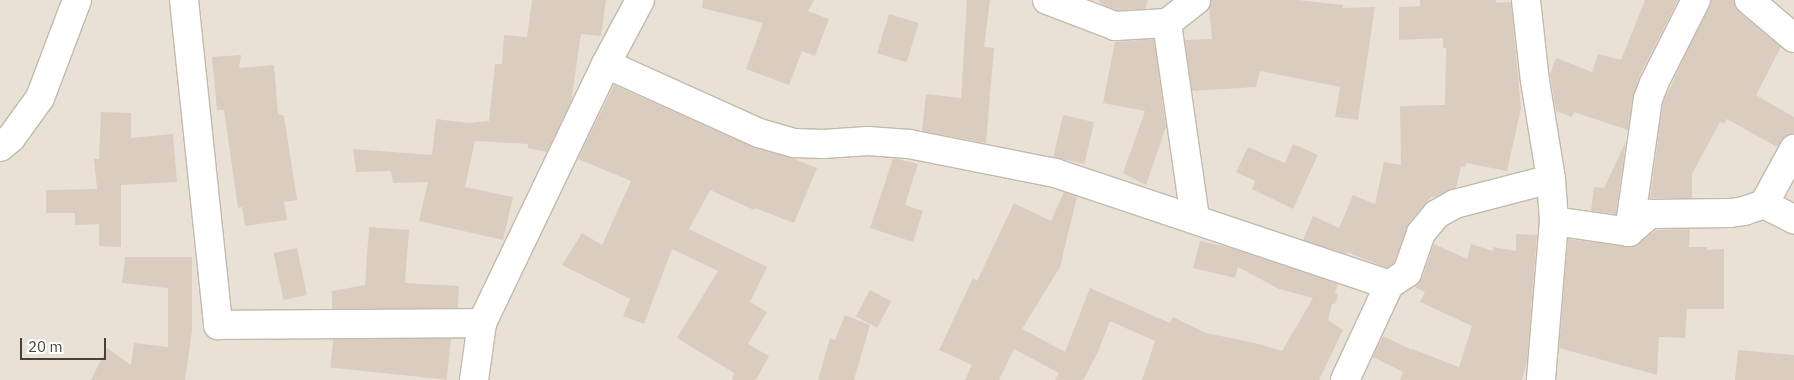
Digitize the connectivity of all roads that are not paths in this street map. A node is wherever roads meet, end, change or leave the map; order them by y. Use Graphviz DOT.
graph roads {
  1 [pos="77,0"];
  2 [pos="184,0"];
  3 [pos="640,0"];
  4 [pos="1047,0"];
  5 [pos="1196,0"];
  6 [pos="1526,0"];
  7 [pos="1696,0"];
  8 [pos="1749,0"];
  9 [pos="1167,23"];
  10 [pos="1794,38"];
  11 [pos="606,64"];
  12 [pos="0,147"];
  13 [pos="1794,149"];
  14 [pos="1551,179"];
  15 [pos="1764,204"];
  16 [pos="1195,218"];
  17 [pos="1794,218"];
  18 [pos="1554,221"];
  19 [pos="1629,232"];
  20 [pos="1389,285"];
  21 [pos="482,323"];
  22 [pos="474,380"];
  23 [pos="1345,380"];
  24 [pos="1540,380"];
  1 -- 12 [label="street"];
  2 -- 21 [label="street"];
  3 -- 11 [label="street"];
  4 -- 9 [label="street"];
  5 -- 9 [label="street"];
  6 -- 14 [label="street"];
  7 -- 19 [label="street"];
  8 -- 10 [label="street"];
  9 -- 16 [label="street"];
  11 -- 16 [label="street"];
  11 -- 21 [label="street"];
  13 -- 15 [label="street"];
  14 -- 18 [label="street"];
  14 -- 20 [label="street"];
  15 -- 17 [label="street"];
  15 -- 19 [label="street"];
  16 -- 20 [label="street"];
  18 -- 19 [label="street"];
  18 -- 24 [label="street"];
  20 -- 23 [label="street"];
  21 -- 22 [label="street"];
}
